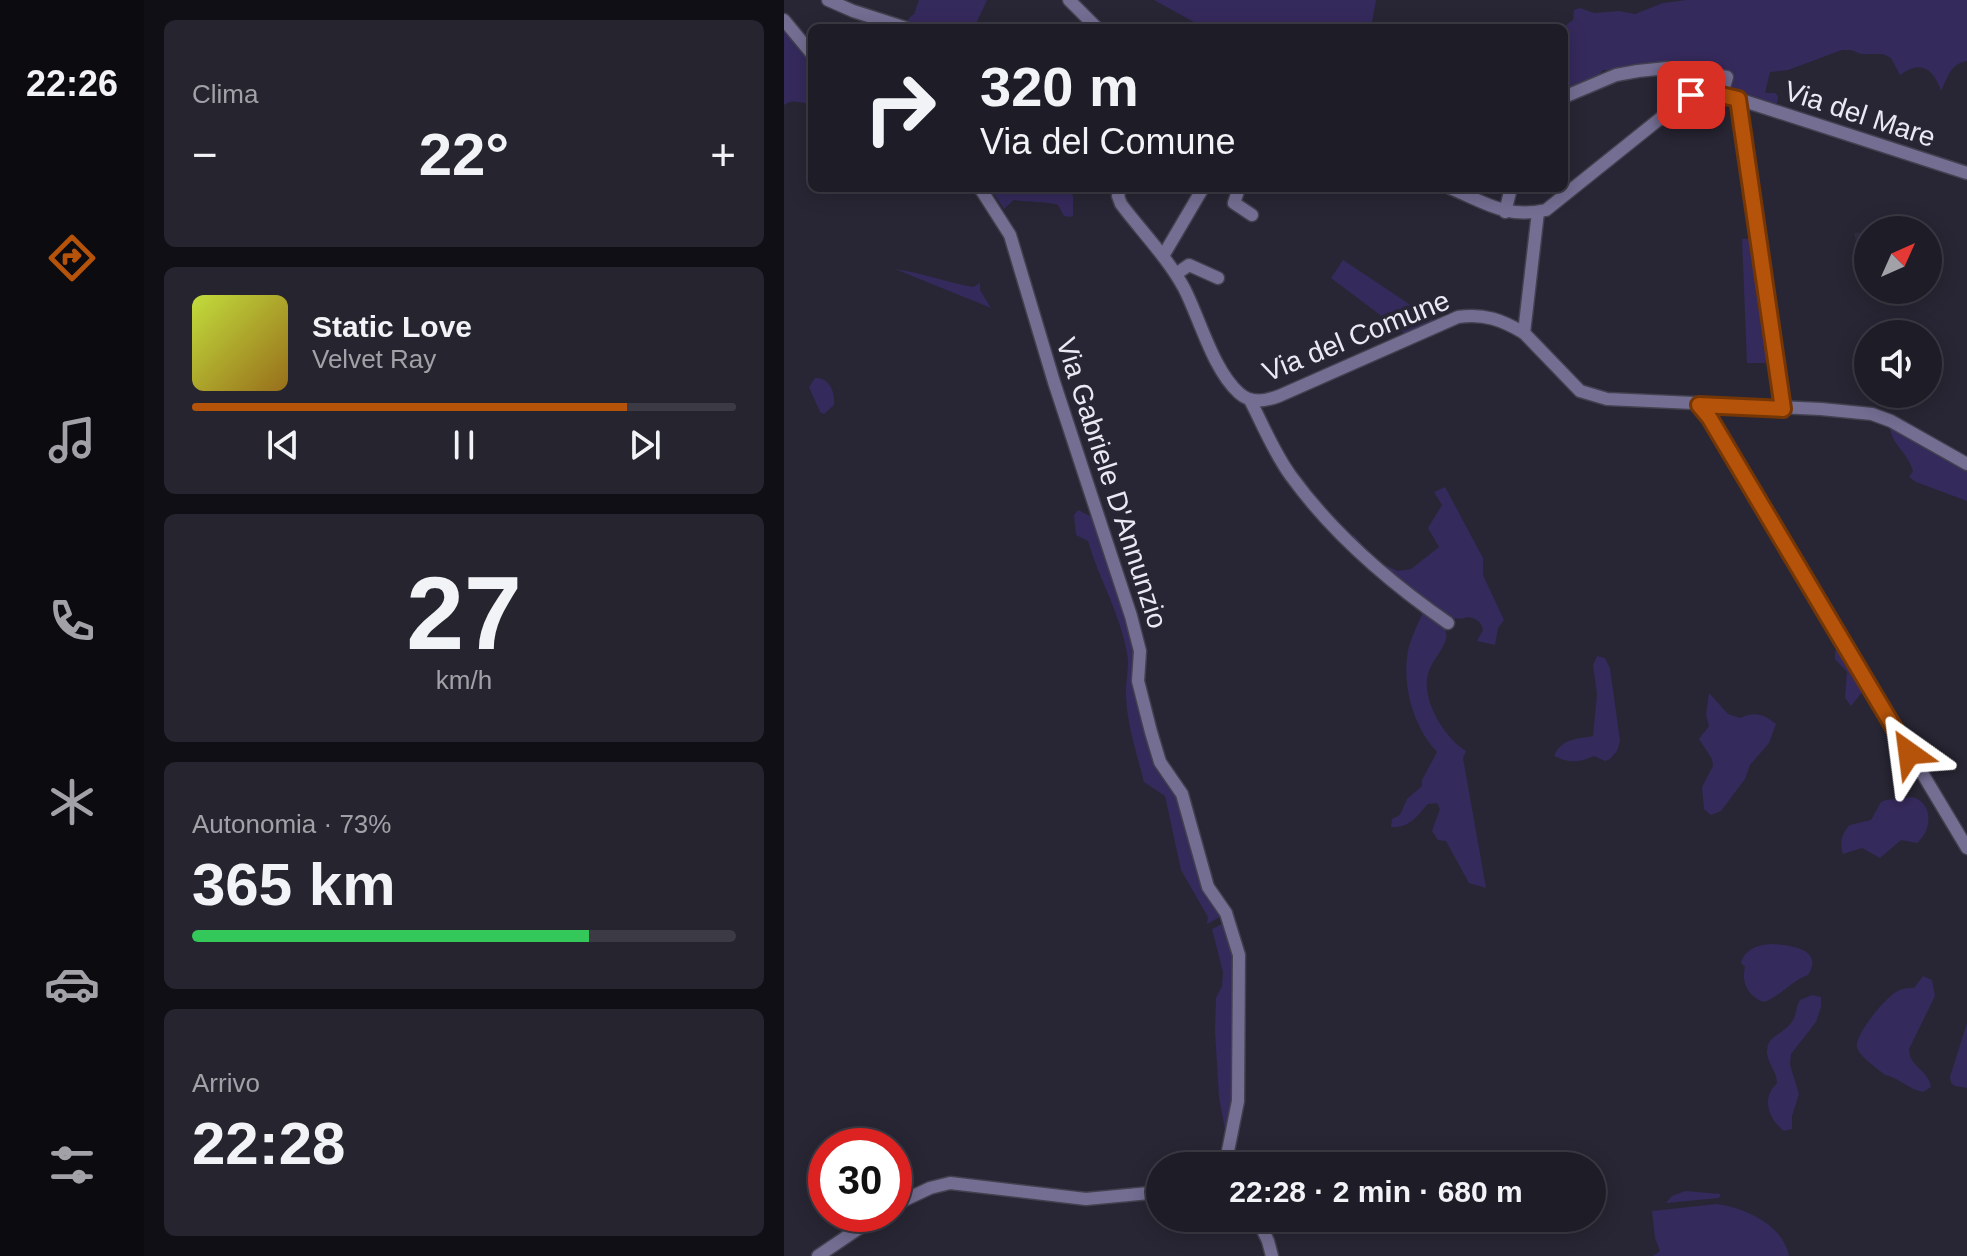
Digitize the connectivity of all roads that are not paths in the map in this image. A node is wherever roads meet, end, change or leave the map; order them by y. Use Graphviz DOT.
graph roads {
  1 [pos="828,0"];
  2 [pos="1069,0"];
  3 [pos="784,20"];
  4 [pos="894,24"];
  5 [pos="1093,24"];
  6 [pos="808,49"];
  7 [pos="1722,94"];
  8 [pos="1568,95"];
  9 [pos="1738,99"];
  10 [pos="1967,173"];
  11 [pos="983,192"];
  12 [pos="1119,192"];
  13 [pos="1201,192"];
  14 [pos="1238,192"];
  15 [pos="1459,192"];
  16 [pos="1510,192"];
  17 [pos="1505,212"];
  18 [pos="1538,212"];
  19 [pos="1252,215"];
  20 [pos="1163,256"];
  21 [pos="1176,274"];
  22 [pos="1218,278"];
  23 [pos="1524,333"];
  24 [pos="1250,400"];
  25 [pos="1699,405"];
  26 [pos="1783,409"];
  27 [pos="1967,464"];
  28 [pos="1448,623"];
  29 [pos="1967,848"];
  30 [pos="1228,1152"];
  31 [pos="1146,1193"];
  32 [pos="912,1196"];
  33 [pos="853,1232"];
  34 [pos="1264,1232"];
  35 [pos="818,1256"];
  36 [pos="1272,1256"];
  1 -- 4 [label="street"];
  2 -- 5 [label="street"];
  3 -- 6 [label="street"];
  7 -- 8 [label="street"];
  7 -- 9 [label="street, Via del Mare"];
  7 -- 18 [label="street"];
  9 -- 10 [label="street, Via del Mare"];
  9 -- 26 [label="street"];
  11 -- 30 [label="street, Via Gabriele D'Annunzio"];
  12 -- 20 [label="street"];
  13 -- 20 [label="street"];
  14 -- 19 [label="street"];
  15 -- 17 [label="street"];
  16 -- 17 [label="street"];
  17 -- 18 [label="street"];
  18 -- 23 [label="street"];
  20 -- 21 [label="street"];
  21 -- 22 [label="street"];
  21 -- 24 [label="street"];
  23 -- 24 [label="street, Via del Comune"];
  23 -- 25 [label="street, Via del Comune"];
  24 -- 28 [label="street"];
  25 -- 26 [label="street, Via del Comune"];
  25 -- 29 [label="street"];
  26 -- 27 [label="street, Via del Comune"];
  31 -- 32 [label="street"];
  33 -- 35 [label="street"];
  34 -- 36 [label="street"];
}
